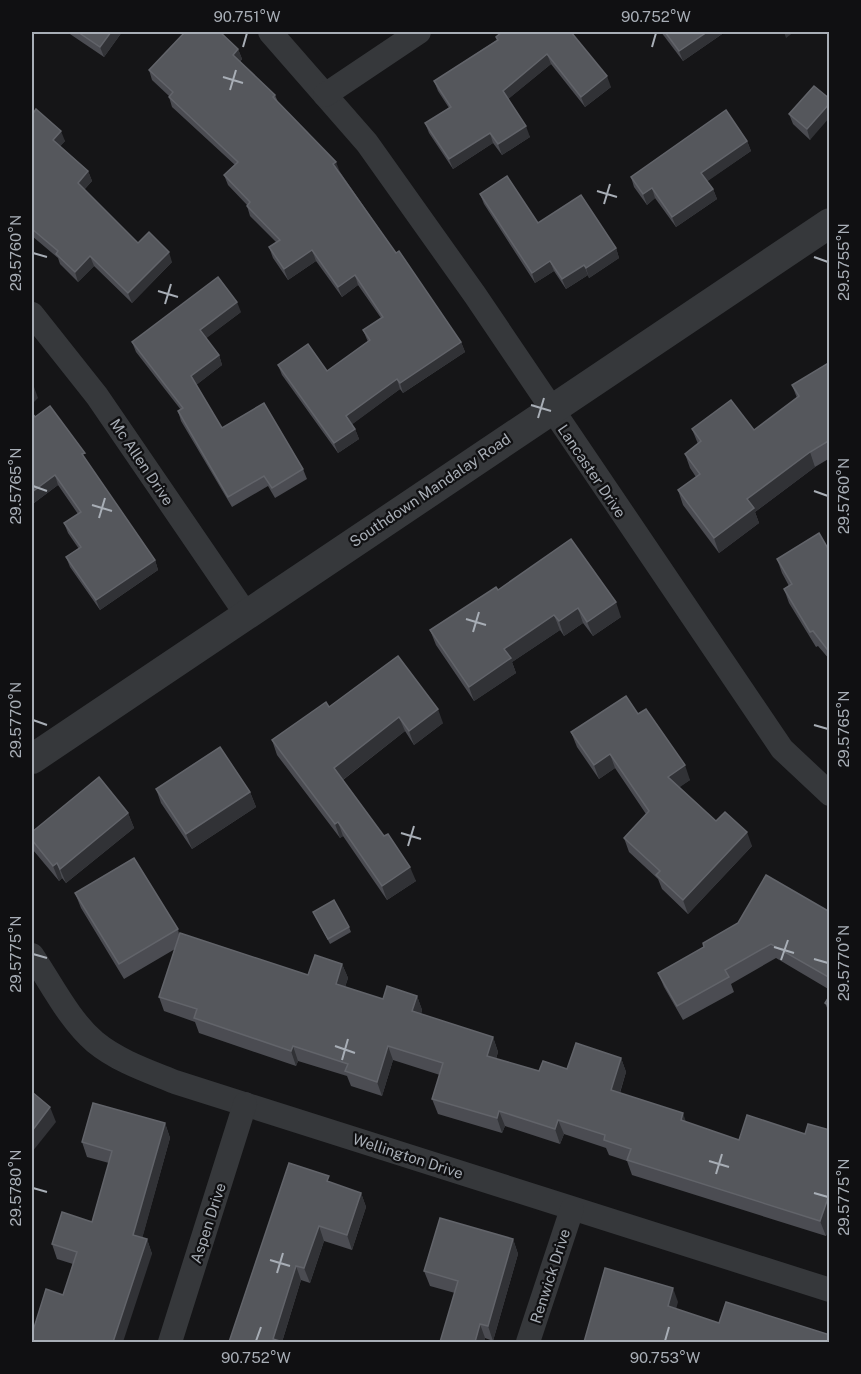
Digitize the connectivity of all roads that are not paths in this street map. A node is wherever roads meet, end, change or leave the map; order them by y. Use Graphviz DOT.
graph roads {
  1 [pos="270,32"];
  2 [pos="418,32"];
  3 [pos="325,95"];
  4 [pos="830,223"];
  5 [pos="32,314"];
  6 [pos="550,409"];
  7 [pos="246,614"];
  8 [pos="32,759"];
  9 [pos="829,793"];
  10 [pos="32,955"];
  11 [pos="245,1104"];
  12 [pos="572,1209"];
  13 [pos="830,1290"];
  14 [pos="170,1342"];
  15 [pos="528,1342"];
  1 -- 3 [label="street, Lancaster Drive"];
  2 -- 3 [label="street"];
  3 -- 6 [label="street, Lancaster Drive"];
  4 -- 6 [label="street, Southdown Mandalay Road"];
  5 -- 7 [label="street, Mc Allen Drive"];
  6 -- 7 [label="street, Southdown Mandalay Road"];
  6 -- 9 [label="street, Lancaster Drive"];
  7 -- 8 [label="street, Southdown Mandalay Road"];
  10 -- 11 [label="street, Wellington Drive"];
  11 -- 12 [label="street, Wellington Drive"];
  11 -- 14 [label="street, Aspen Drive"];
  12 -- 13 [label="street, Wellington Drive"];
  12 -- 15 [label="street, Renwick Drive"];
}
